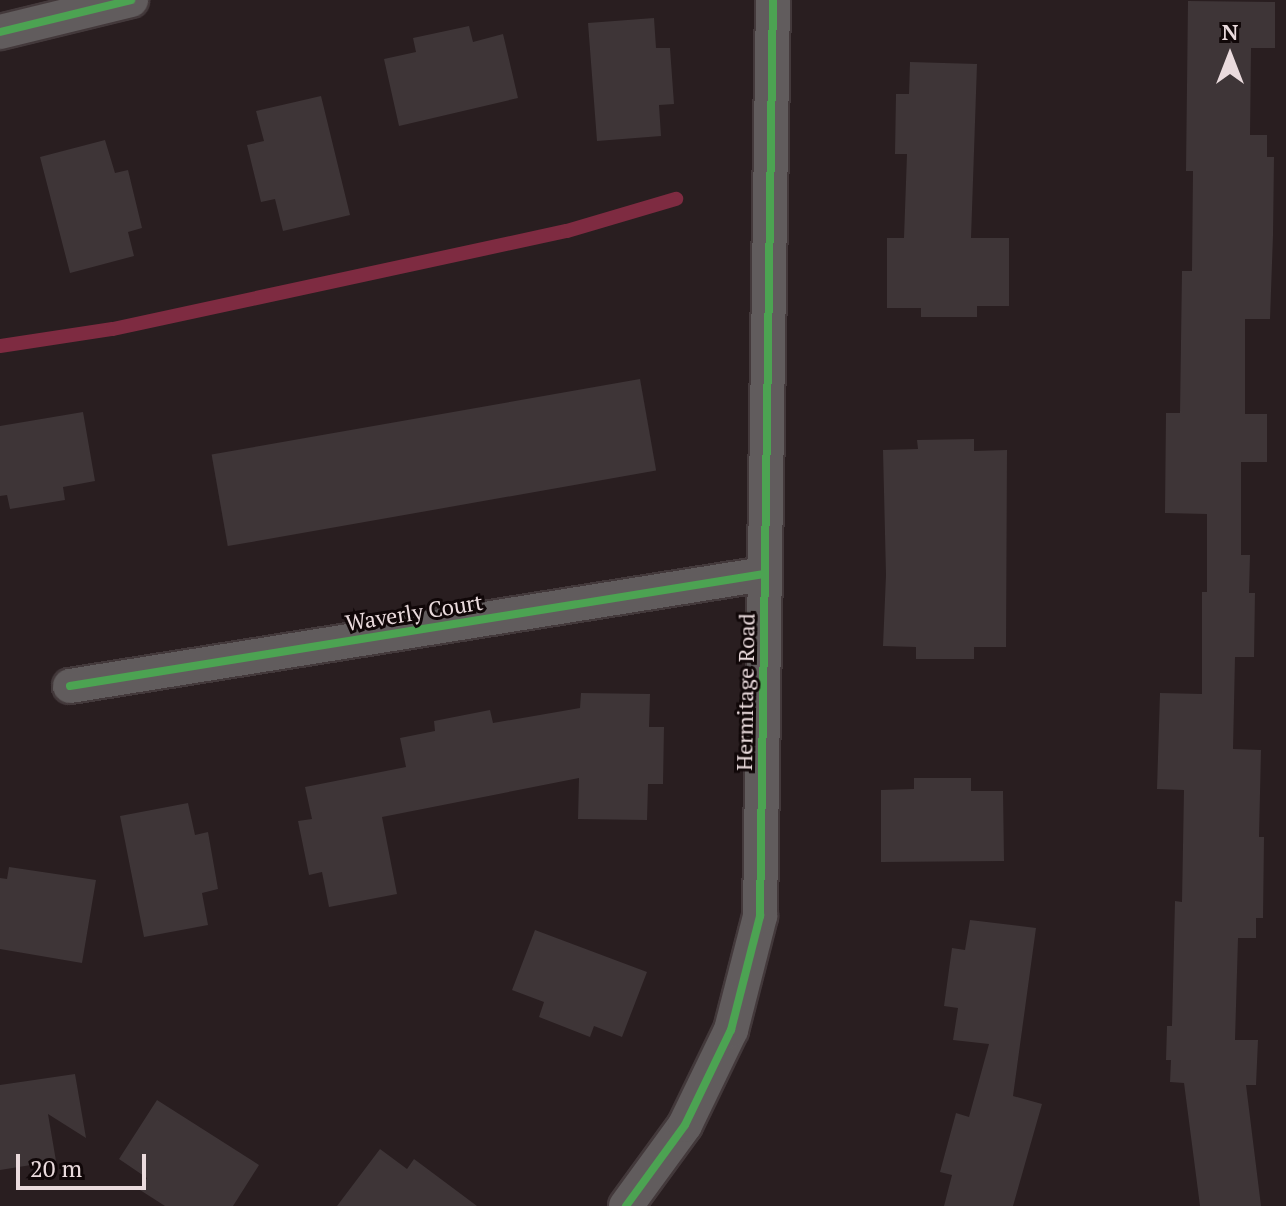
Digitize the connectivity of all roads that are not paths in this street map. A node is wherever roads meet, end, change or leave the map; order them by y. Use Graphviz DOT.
graph roads {
  1 [pos="131,0"];
  2 [pos="773,0"];
  3 [pos="0,32"];
  4 [pos="764,574"];
  5 [pos="70,686"];
  6 [pos="626,1206"];
  1 -- 3 [label="street"];
  2 -- 4 [label="street, Hermitage Road"];
  4 -- 5 [label="street, Waverly Court"];
  4 -- 6 [label="street, Hermitage Road"];
}
